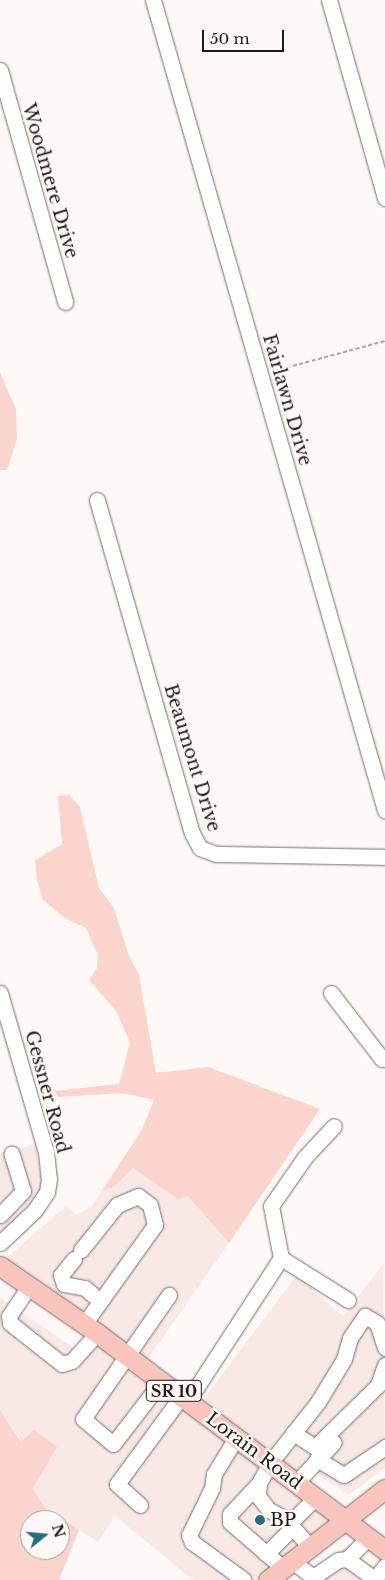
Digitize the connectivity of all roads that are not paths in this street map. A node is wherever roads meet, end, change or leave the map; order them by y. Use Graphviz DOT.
graph roads {
  1 [pos="153,0"];
  2 [pos="329,0"];
  3 [pos="0,70"];
  4 [pos="385,198"];
  5 [pos="65,302"];
  6 [pos="97,500"];
  7 [pos="385,810"];
  8 [pos="385,857"];
  9 [pos="0,993"];
  10 [pos="331,993"];
  11 [pos="385,1059"];
  12 [pos="334,1126"];
  13 [pos="12,1154"];
  14 [pos="5,1209"];
  15 [pos="26,1218"];
  16 [pos="0,1243"];
  17 [pos="281,1258"];
  18 [pos="0,1266"];
  19 [pos="30,1285"];
  20 [pos="169,1295"];
  21 [pos="348,1300"];
  22 [pos="100,1301"];
  23 [pos="90,1329"];
  24 [pos="385,1348"];
  25 [pos="126,1356"];
  26 [pos="385,1365"];
  27 [pos="161,1382"];
  28 [pos="385,1385"];
  29 [pos="184,1399"];
  30 [pos="293,1433"];
  31 [pos="236,1438"];
  32 [pos="385,1447"];
  33 [pos="317,1460"];
  34 [pos="270,1463"];
  35 [pos="259,1482"];
  36 [pos="297,1482"];
  37 [pos="385,1489"];
  38 [pos="316,1497"];
  39 [pos="140,1505"];
  40 [pos="346,1519"];
  41 [pos="289,1524"];
  42 [pos="380,1543"];
  43 [pos="310,1547"];
  44 [pos="266,1554"];
  45 [pos="347,1559"];
  46 [pos="288,1564"];
  47 [pos="385,1566"];
  48 [pos="315,1579"];
  49 [pos="244,1580"];
  50 [pos="268,1580"];
  51 [pos="374,1580"];
  1 -- 7 [label="street, Fairlawn Drive"];
  2 -- 4 [label="street"];
  3 -- 5 [label="street, Woodmere Drive"];
  6 -- 8 [label="street, Beaumont Drive"];
  9 -- 15 [label="street, Gessner Road"];
  10 -- 11 [label="street"];
  12 -- 17 [label="street"];
  13 -- 14 [label="street"];
  14 -- 15 [label="street"];
  15 -- 16 [label="street, Gessner Road"];
  17 -- 21 [label="street"];
  17 -- 29 [label="street"];
  18 -- 19 [label="main road, Lorain Road / SR 10"];
  19 -- 23 [label="main road, Lorain Road / SR 10"];
  19 -- 23 [label="street"];
  20 -- 25 [label="street"];
  22 -- 22 [label="street"];
  22 -- 23 [label="street"];
  23 -- 25 [label="main road, Lorain Road / SR 10"];
  24 -- 30 [label="street"];
  25 -- 27 [label="main road, Lorain Road / SR 10"];
  25 -- 27 [label="street"];
  26 -- 30 [label="street"];
  27 -- 29 [label="main road, Lorain Road / SR 10"];
  28 -- 33 [label="street"];
  29 -- 31 [label="main road, Lorain Road / SR 10"];
  29 -- 39 [label="street"];
  30 -- 34 [label="street"];
  31 -- 34 [label="main road, Lorain Road / SR 10"];
  31 -- 49 [label="street"];
  32 -- 33 [label="street"];
  33 -- 36 [label="street"];
  34 -- 35 [label="street"];
  34 -- 36 [label="main road, Lorain Road / SR 10"];
  35 -- 41 [label="street"];
  35 -- 44 [label="street"];
  36 -- 38 [label="main road, Lorain Road / SR 10"];
  37 -- 40 [label="main road"];
  38 -- 40 [label="main road, Lorain Road / SR 10"];
  38 -- 41 [label="street"];
  40 -- 42 [label="main road, Lorain Road / SR 10"];
  40 -- 43 [label="main road"];
  41 -- 43 [label="street"];
  41 -- 44 [label="street"];
  42 -- 45 [label="street"];
  43 -- 46 [label="main road"];
  44 -- 46 [label="street"];
  45 -- 48 [label="street"];
  45 -- 51 [label="street"];
  46 -- 48 [label="street"];
  46 -- 50 [label="main road"];
  47 -- 51 [label="street"];
}
